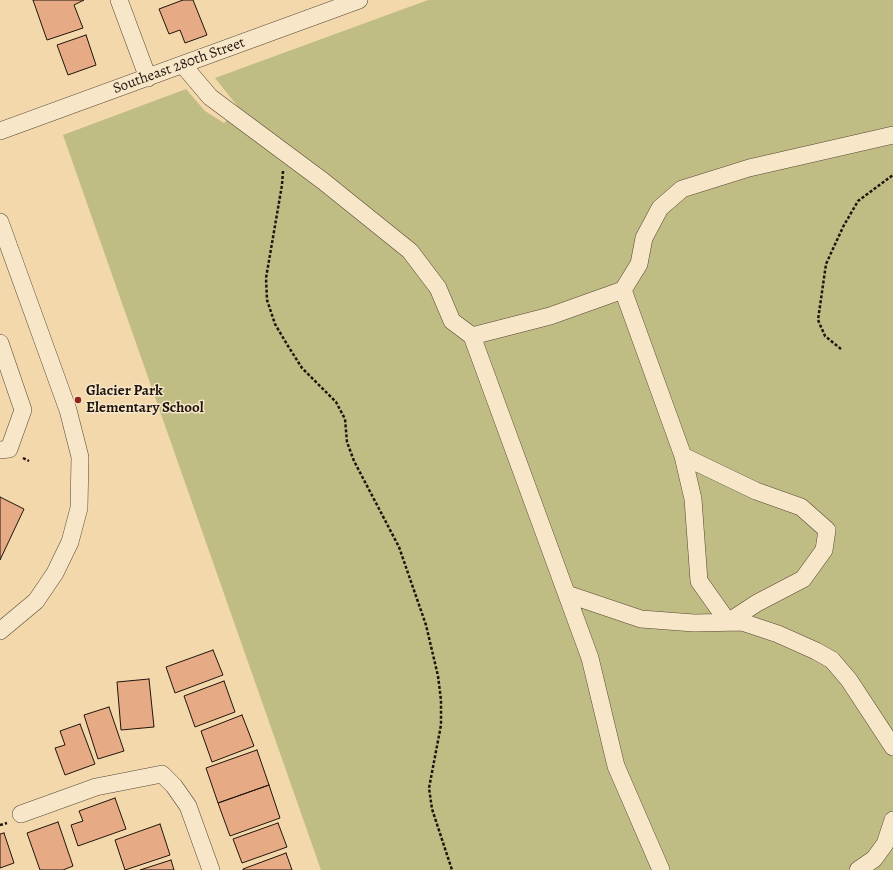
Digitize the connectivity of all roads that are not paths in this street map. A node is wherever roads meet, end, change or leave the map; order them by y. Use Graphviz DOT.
graph roads {
  1 [pos="119,0"];
  2 [pos="359,0"];
  3 [pos="183,65"];
  4 [pos="148,78"];
  5 [pos="0,131"];
  6 [pos="893,135"];
  7 [pos="0,222"];
  8 [pos="624,290"];
  9 [pos="472,336"];
  10 [pos="0,343"];
  11 [pos="0,450"];
  12 [pos="683,456"];
  13 [pos="567,594"];
  14 [pos="728,622"];
  15 [pos="0,632"];
  16 [pos="893,747"];
  17 [pos="21,814"];
  18 [pos="893,820"];
  19 [pos="211,870"];
  20 [pos="661,870"];
  21 [pos="858,870"];
  1 -- 4 [label="street"];
  2 -- 3 [label="street, Southeast 280th Street"];
  3 -- 4 [label="street, Southeast 280th Street"];
  3 -- 9 [label="street"];
  4 -- 5 [label="street, Southeast 280th Street"];
  6 -- 8 [label="street"];
  7 -- 15 [label="street"];
  8 -- 9 [label="street"];
  8 -- 12 [label="street"];
  9 -- 13 [label="street"];
  10 -- 11 [label="street"];
  12 -- 14 [label="street"];
  12 -- 14 [label="street"];
  13 -- 14 [label="street"];
  13 -- 20 [label="street"];
  14 -- 16 [label="street"];
  17 -- 19 [label="street"];
  18 -- 21 [label="street"];
}
